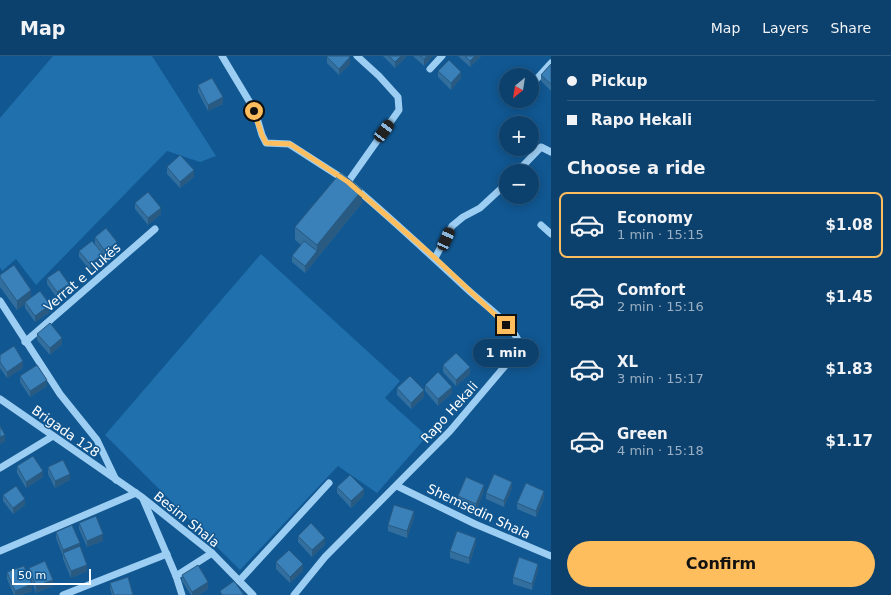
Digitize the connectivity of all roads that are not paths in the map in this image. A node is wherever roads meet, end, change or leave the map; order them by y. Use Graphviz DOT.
graph roads {
  1 [pos="222,56"];
  2 [pos="357,56"];
  3 [pos="442,56"];
  4 [pos="551,63"];
  5 [pos="430,69"];
  6 [pos="539,76"];
  7 [pos="551,152"];
  8 [pos="525,164"];
  9 [pos="348,182"];
  10 [pos="499,190"];
  11 [pos="541,225"];
  12 [pos="155,229"];
  13 [pos="551,234"];
  14 [pos="435,258"];
  15 [pos="0,301"];
  16 [pos="25,342"];
  17 [pos="1,401"];
  18 [pos="54,436"];
  19 [pos="0,468"];
  20 [pos="116,480"];
  21 [pos="329,483"];
  22 [pos="397,486"];
  23 [pos="136,493"];
  24 [pos="142,498"];
  25 [pos="0,551"];
  26 [pos="212,553"];
  27 [pos="167,554"];
  28 [pos="551,556"];
  29 [pos="176,576"];
  30 [pos="239,581"];
  31 [pos="63,595"];
  32 [pos="182,595"];
  33 [pos="253,595"];
  34 [pos="294,595"];
  1 -- 9 [label="street, Rapo Hekali"];
  2 -- 9 [label="street"];
  3 -- 5 [label="street"];
  4 -- 6 [label="street"];
  7 -- 8 [label="street"];
  9 -- 14 [label="street, Rapo Hekali"];
  10 -- 14 [label="street"];
  11 -- 13 [label="street"];
  12 -- 16 [label="street, Verrat e Llukës"];
  14 -- 22 [label="street, Rapo Hekali"];
  15 -- 16 [label="street"];
  16 -- 20 [label="street"];
  17 -- 18 [label="street, Brigada 128"];
  18 -- 19 [label="street"];
  18 -- 20 [label="street, Brigada 128"];
  20 -- 23 [label="street, Besim Shala"];
  21 -- 30 [label="street"];
  22 -- 28 [label="street, Shemsedin Shala"];
  22 -- 34 [label="street, Rapo Hekali"];
  23 -- 24 [label="street, Besim Shala"];
  23 -- 25 [label="street"];
  24 -- 26 [label="street, Besim Shala"];
  24 -- 27 [label="street"];
  26 -- 29 [label="street"];
  26 -- 30 [label="street, Besim Shala"];
  27 -- 29 [label="street"];
  27 -- 31 [label="street"];
  29 -- 32 [label="street"];
  30 -- 33 [label="street, Besim Shala"];
}
